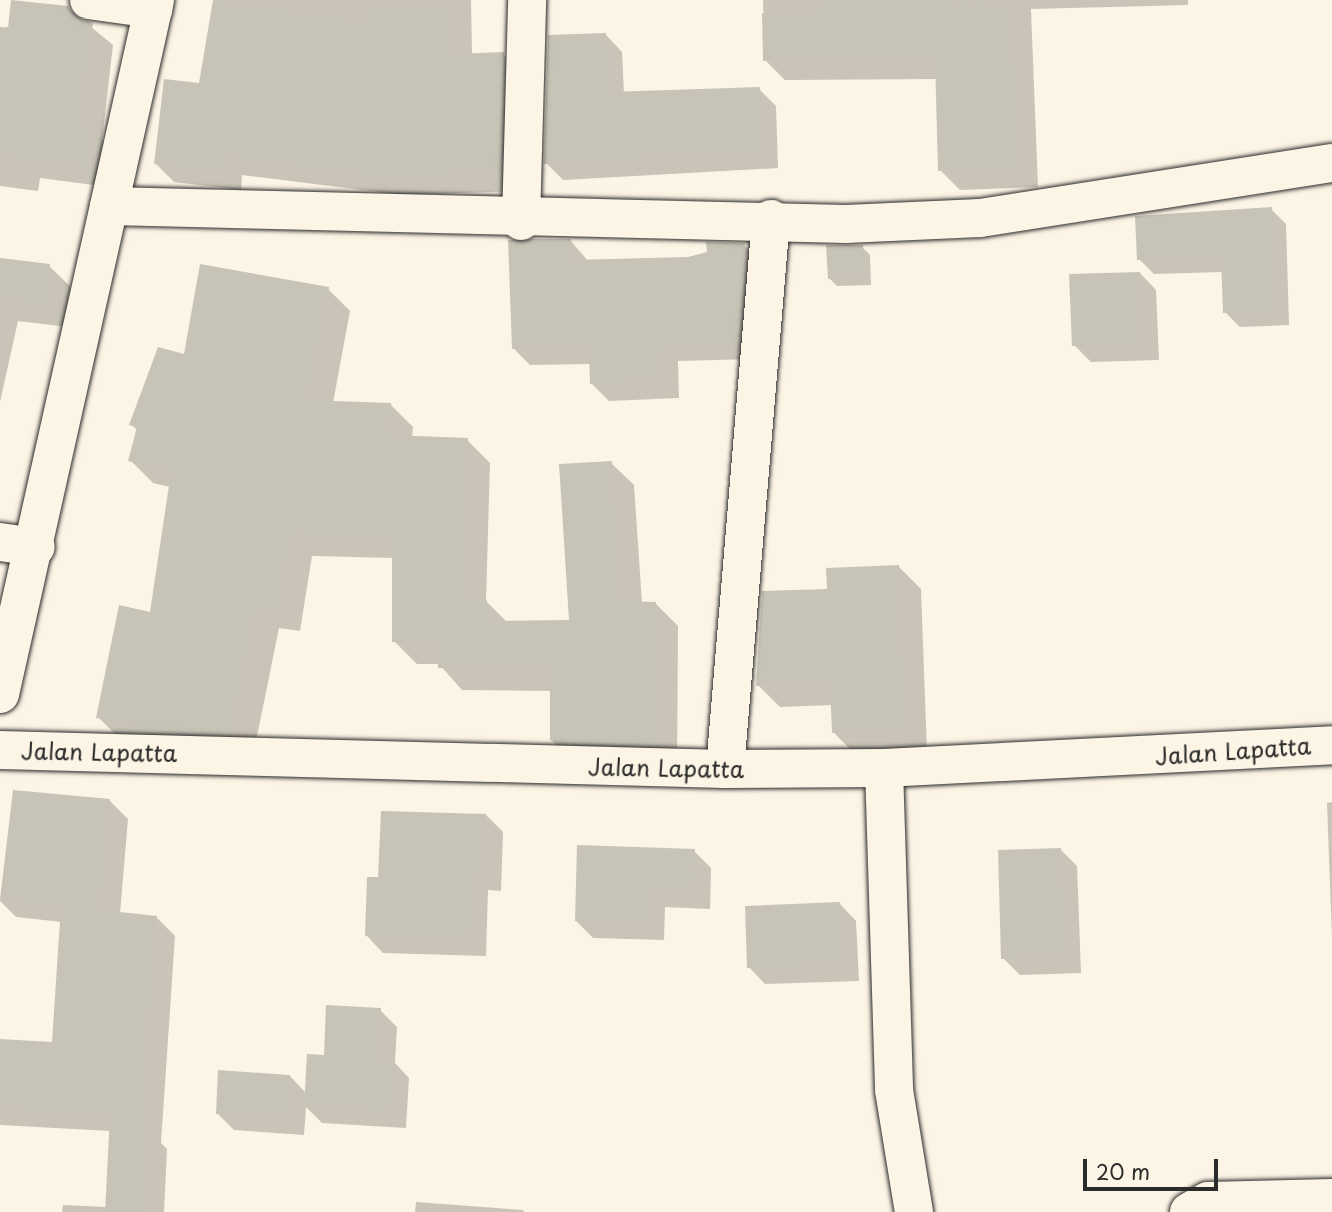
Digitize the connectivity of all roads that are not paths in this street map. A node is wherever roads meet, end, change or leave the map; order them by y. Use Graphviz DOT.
graph roads {
  1 [pos="89,0"];
  2 [pos="527,0"];
  3 [pos="154,5"];
  4 [pos="1332,163"];
  5 [pos="108,206"];
  6 [pos="771,219"];
  7 [pos="521,220"];
  8 [pos="18,544"];
  9 [pos="0,694"];
  10 [pos="1332,745"];
  11 [pos="0,750"];
  12 [pos="884,768"];
  13 [pos="725,769"];
  14 [pos="1332,1198"];
  15 [pos="914,1212"];
  16 [pos="1188,1212"];
  1 -- 3 [label="street"];
  2 -- 7 [label="street"];
  3 -- 5 [label="street"];
  4 -- 6 [label="street"];
  5 -- 7 [label="street"];
  5 -- 8 [label="street"];
  6 -- 7 [label="street"];
  6 -- 13 [label="street"];
  8 -- 9 [label="street"];
  10 -- 12 [label="street, Jalan Lapatta"];
  11 -- 13 [label="street, Jalan Lapatta"];
  12 -- 13 [label="street, Jalan Lapatta"];
  12 -- 15 [label="street"];
  14 -- 16 [label="street"];
}
